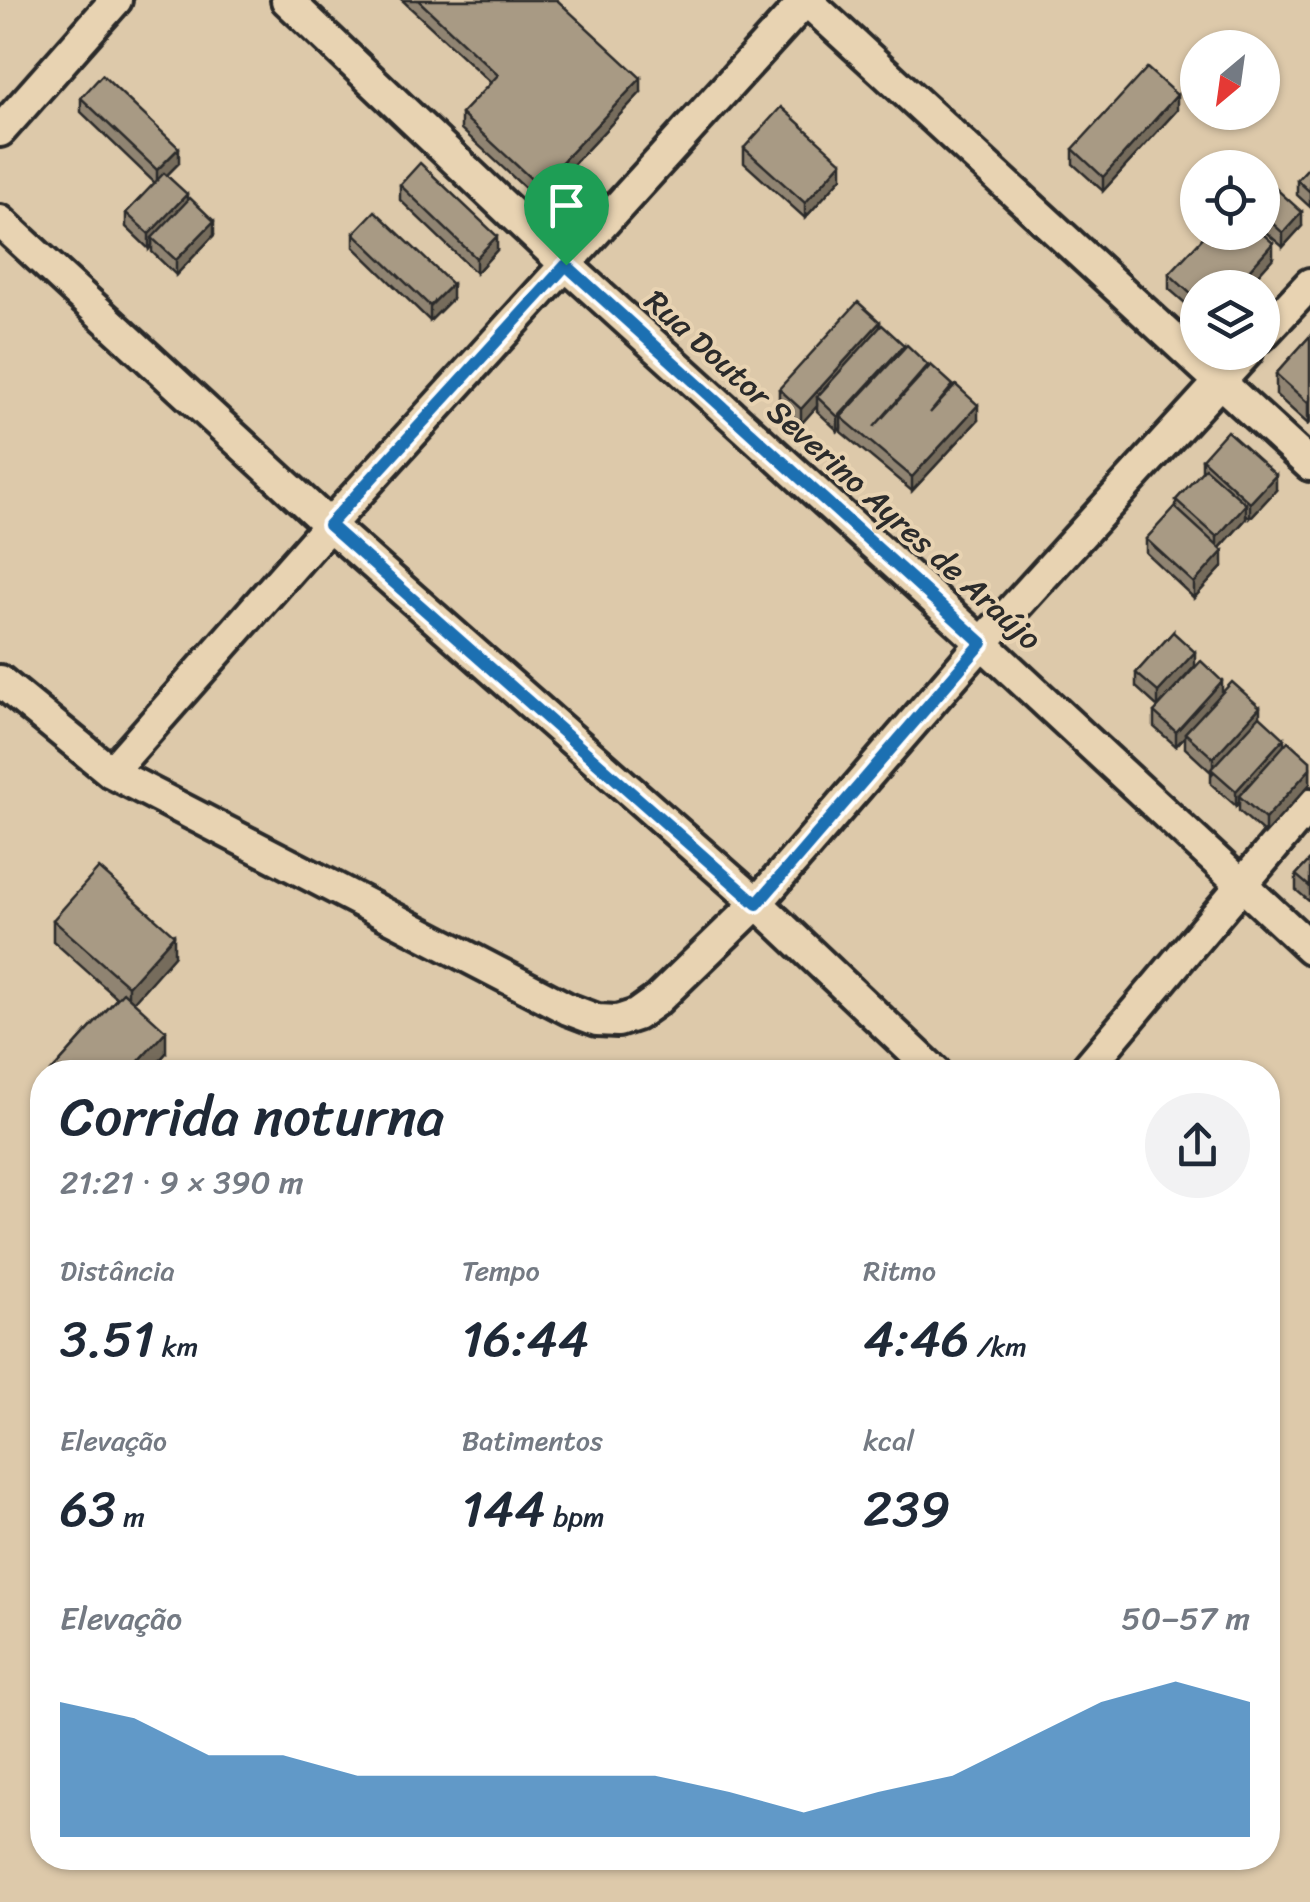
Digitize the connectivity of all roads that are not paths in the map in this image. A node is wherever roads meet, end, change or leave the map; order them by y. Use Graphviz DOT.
graph roads {
  1 [pos="116,0"];
  2 [pos="287,0"];
  3 [pos="806,0"];
  4 [pos="0,130"];
  5 [pos="0,221"];
  6 [pos="566,265"];
  7 [pos="1307,289"];
  8 [pos="1280,317"];
  9 [pos="1230,370"];
  10 [pos="1219,382"];
  11 [pos="1310,465"];
  12 [pos="329,525"];
  13 [pos="982,643"];
  14 [pos="0,680"];
  15 [pos="111,772"];
  16 [pos="1310,804"];
  17 [pos="1240,884"];
  18 [pos="757,904"];
  19 [pos="1310,948"];
  20 [pos="922,1060"];
  21 [pos="1094,1060"];
  1 -- 4 [label="street"];
  2 -- 6 [label="street, Rua Doutor Severino Ayres de Araújo"];
  3 -- 6 [label="street"];
  3 -- 10 [label="street"];
  5 -- 12 [label="street"];
  6 -- 12 [label="street"];
  6 -- 13 [label="street, Rua Doutor Severino Ayres de Araújo"];
  7 -- 8 [label="street"];
  9 -- 10 [label="street"];
  10 -- 11 [label="street"];
  10 -- 13 [label="street"];
  12 -- 15 [label="street"];
  12 -- 18 [label="street"];
  13 -- 17 [label="street, Rua Doutor Severino Ayres de Araújo"];
  13 -- 18 [label="street"];
  14 -- 15 [label="street"];
  15 -- 18 [label="street"];
  16 -- 17 [label="street"];
  17 -- 19 [label="street, Rua Doutor Severino Ayres de Araújo"];
  17 -- 21 [label="street"];
  18 -- 20 [label="street"];
}
